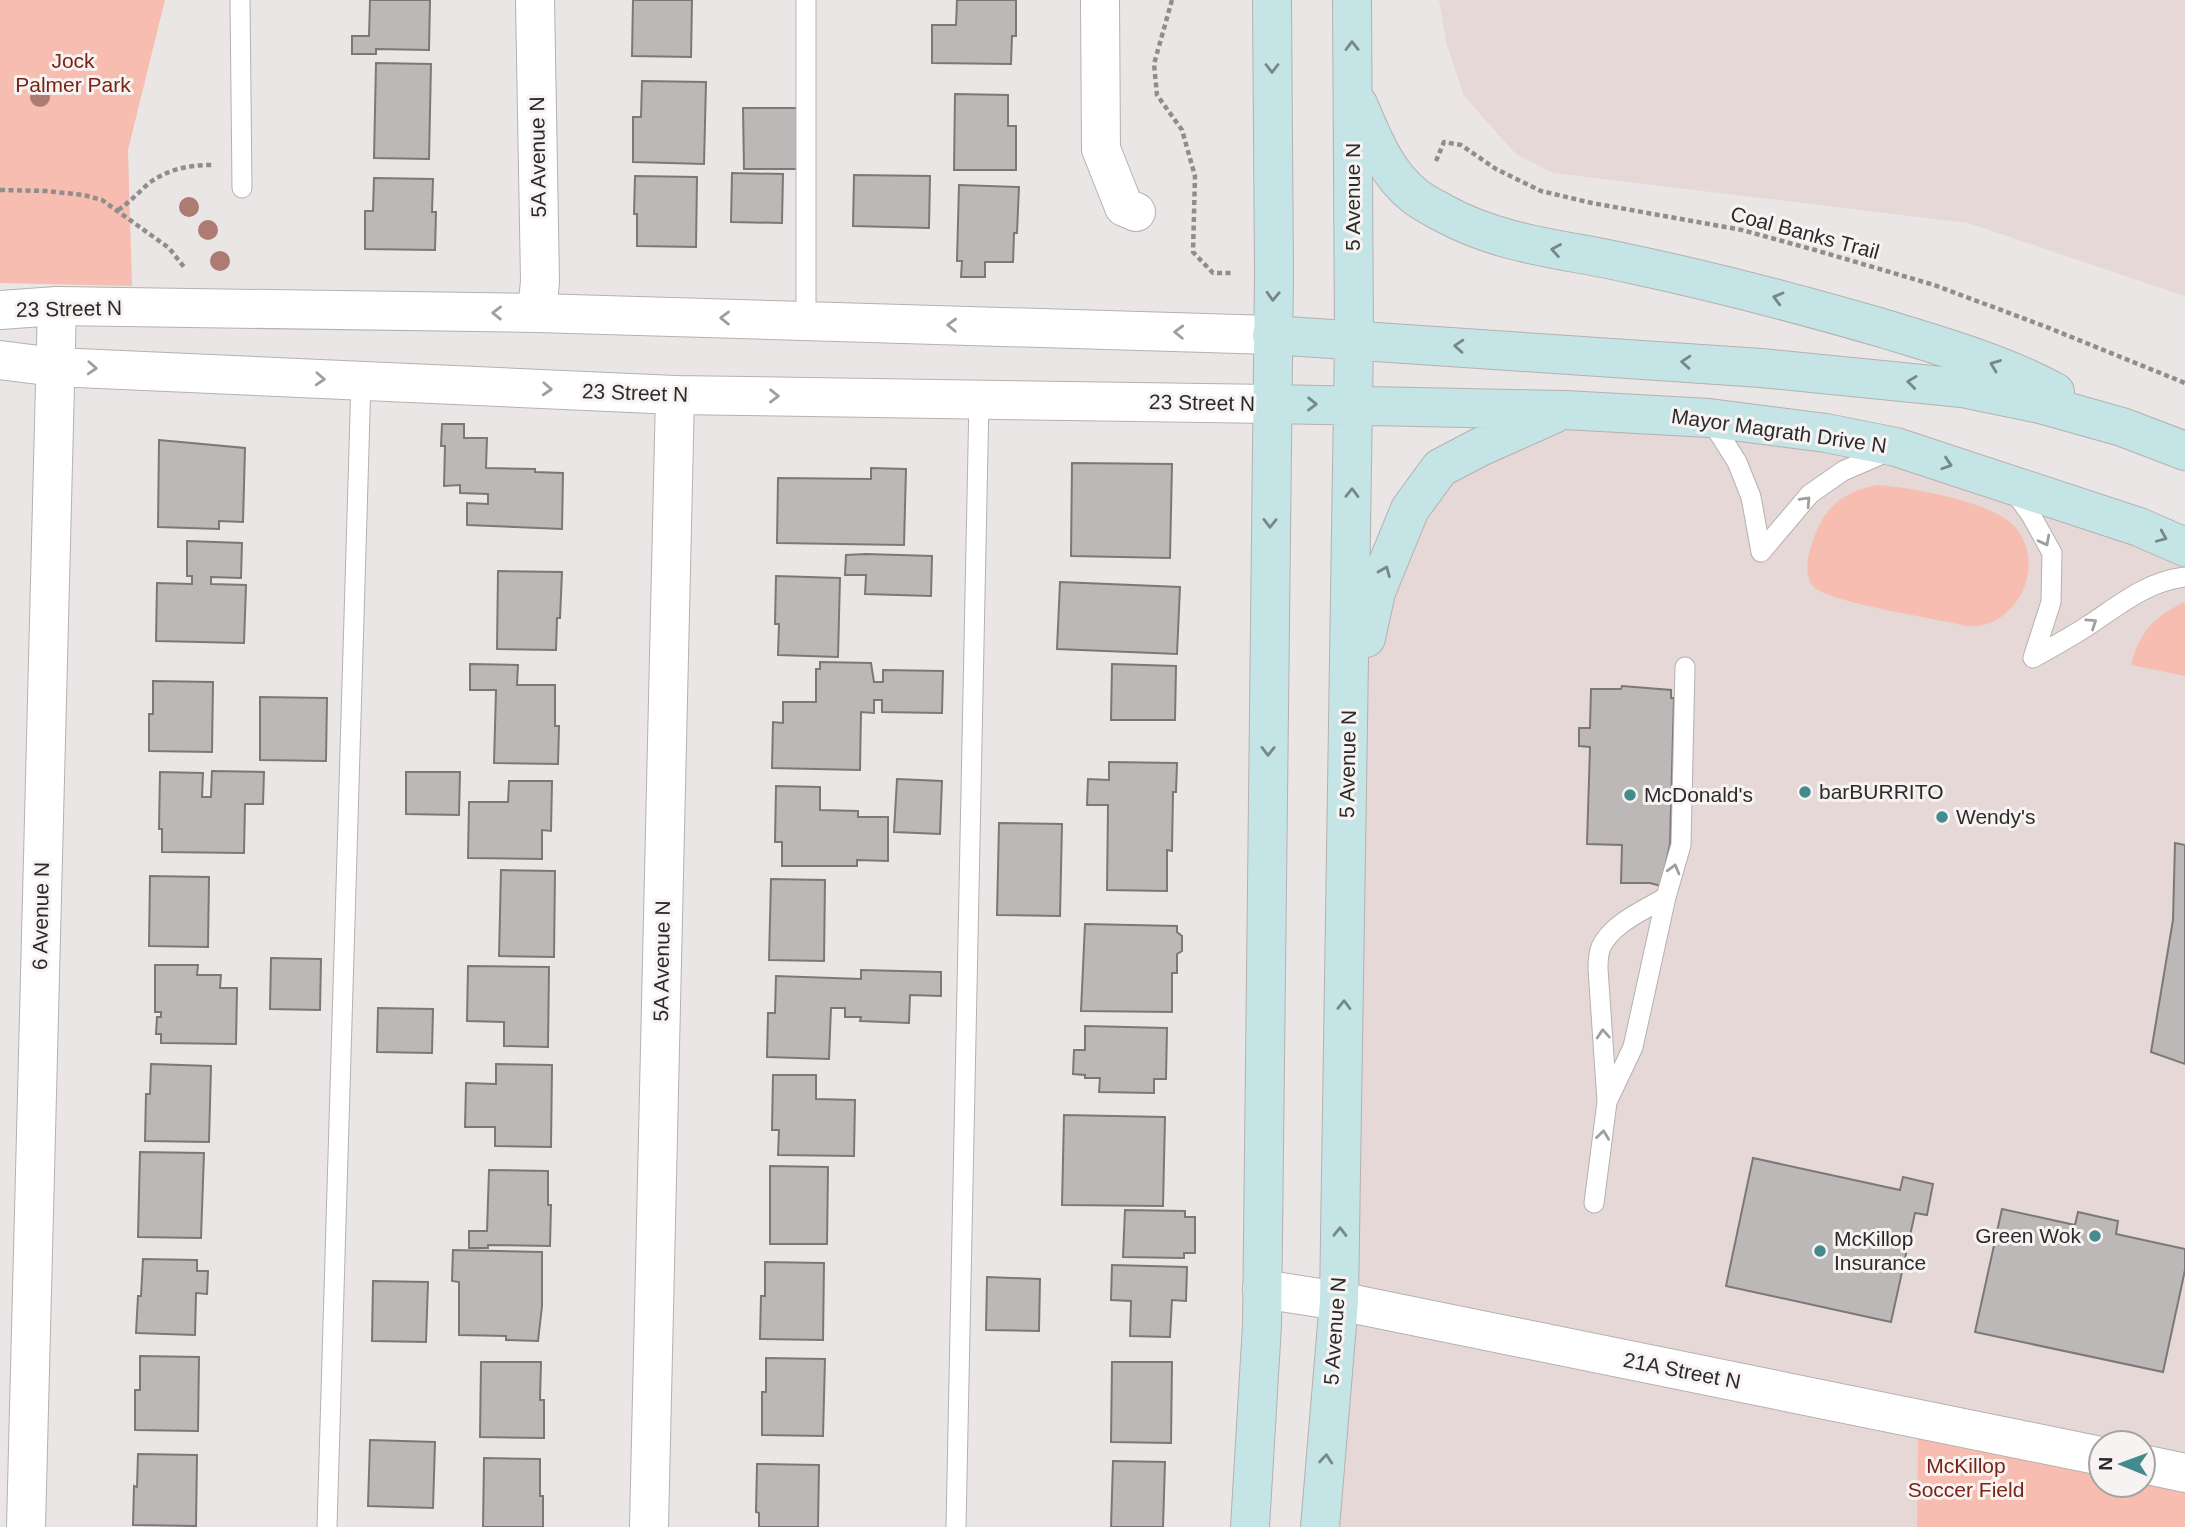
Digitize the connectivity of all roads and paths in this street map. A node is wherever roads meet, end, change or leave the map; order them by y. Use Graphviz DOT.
graph roads {
  1 [pos="240,0"];
  2 [pos="535,0"];
  3 [pos="806,0"];
  4 [pos="1100,0"];
  5 [pos="1172,0"];
  6 [pos="1272,0"];
  7 [pos="1352,0"];
  8 [pos="1353,92"];
  9 [pos="219,165"];
  10 [pos="1431,170"];
  11 [pos="242,188"];
  12 [pos="0,190"];
  13 [pos="118,209"];
  14 [pos="1136,212"];
  15 [pos="192,273"];
  16 [pos="1213,273"];
  17 [pos="57,306"];
  18 [pos="0,310"];
  19 [pos="537,313"];
  20 [pos="806,320"];
  21 [pos="1272,335"];
  22 [pos="1354,339"];
  23 [pos="0,360"];
  24 [pos="55,367"];
  25 [pos="361,381"];
  26 [pos="2185,383"];
  27 [pos="675,395"];
  28 [pos="979,399"];
  29 [pos="1272,404"];
  30 [pos="1353,405"];
  31 [pos="1565,410"];
  32 [pos="1709,418"];
  33 [pos="2122,427"];
  34 [pos="1896,447"];
  35 [pos="2185,451"];
  36 [pos="2008,484"];
  37 [pos="2185,547"];
  38 [pos="2185,577"];
  39 [pos="1685,667"];
  40 [pos="1349,708"];
  41 [pos="1666,897"];
  42 [pos="1607,1102"];
  43 [pos="1594,1203"];
  44 [pos="1262,1289"];
  45 [pos="1339,1301"];
  46 [pos="2087,1453"];
  47 [pos="2157,1467"];
  48 [pos="2185,1473"];
  49 [pos="26,1527"];
  50 [pos="327,1527"];
  51 [pos="649,1527"];
  52 [pos="956,1527"];
  53 [pos="1250,1527"];
  54 [pos="1320,1527"];
  1 -- 11 [label="lane"];
  2 -- 19 [label="street, 5A Avenue N"];
  3 -- 20 [label="lane"];
  4 -- 14 [label="street"];
  5 -- 16 [label="path"];
  6 -- 21 [label="main road, one-way"];
  8 -- 7 [label="main road, 5 Avenue N, one-way"];
  8 -- 22 [label="main road, 5 Avenue N"];
  33 -- 8 [label="main road, one-way"];
  9 -- 13 [label="path"];
  10 -- 26 [label="path, Coal Banks Trail"];
  12 -- 13 [label="path"];
  13 -- 15 [label="path"];
  17 -- 18 [label="street, 23 Street N"];
  19 -- 17 [label="street, 23 Street N, one-way"];
  17 -- 24 [label="street, 6 Avenue N"];
  20 -- 19 [label="street, 23 Street N, one-way"];
  21 -- 20 [label="street, 23 Street N, one-way"];
  21 -- 22 [label="main road"];
  21 -- 29 [label="main road"];
  22 -- 30 [label="main road, 5 Avenue N"];
  33 -- 22 [label="main road, one-way"];
  23 -- 24 [label="street, 23 Street N"];
  24 -- 25 [label="street, 23 Street N, one-way"];
  24 -- 49 [label="street, 6 Avenue N"];
  25 -- 27 [label="street, 23 Street N, one-way"];
  25 -- 50 [label="lane"];
  27 -- 28 [label="street, 23 Street N, one-way"];
  27 -- 51 [label="street, 5A Avenue N"];
  28 -- 29 [label="street, 23 Street N"];
  28 -- 52 [label="lane"];
  29 -- 30 [label="main road, Mayor Magrath Drive N, one-way"];
  29 -- 44 [label="main road, one-way"];
  30 -- 31 [label="main road, Mayor Magrath Drive N"];
  40 -- 30 [label="main road, 5 Avenue N, one-way"];
  31 -- 32 [label="main road, Mayor Magrath Drive N"];
  40 -- 31 [label="main road, one-way"];
  32 -- 34 [label="main road, Mayor Magrath Drive N"];
  32 -- 34 [label="lane, one-way"];
  33 -- 35 [label="main road"];
  34 -- 36 [label="main road, Mayor Magrath Drive N, one-way"];
  36 -- 37 [label="main road, Mayor Magrath Drive N, one-way"];
  36 -- 38 [label="lane, one-way"];
  41 -- 39 [label="lane, one-way"];
  45 -- 40 [label="main road, 5 Avenue N, one-way"];
  41 -- 42 [label="lane"];
  42 -- 41 [label="lane, one-way"];
  43 -- 42 [label="lane, one-way"];
  44 -- 45 [label="street, 21A Street N"];
  44 -- 53 [label="main road"];
  45 -- 46 [label="street, 21A Street N"];
  54 -- 45 [label="main road, 5 Avenue N, one-way"];
  47 -- 48 [label="street"];
}
